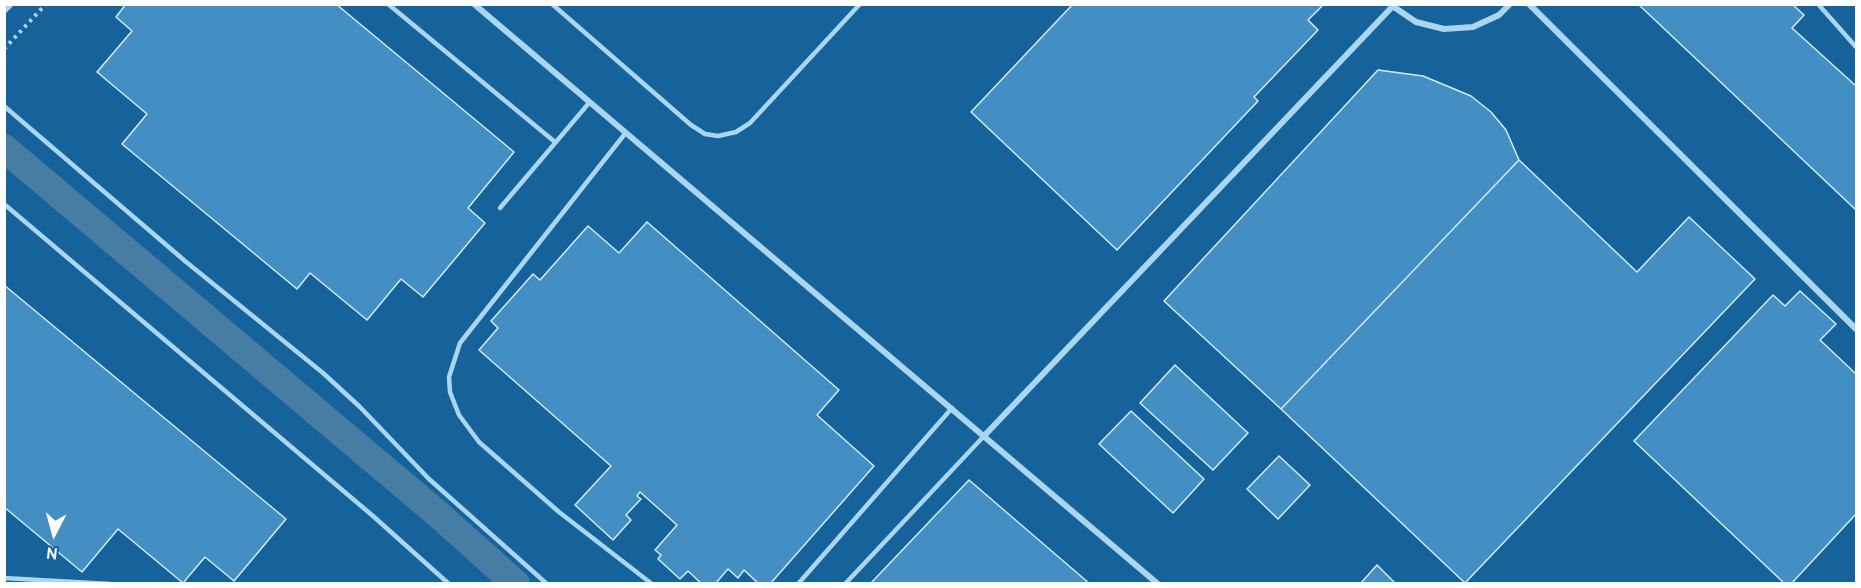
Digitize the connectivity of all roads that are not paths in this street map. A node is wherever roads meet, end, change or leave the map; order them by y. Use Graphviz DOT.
graph roads {
  1 [pos="12,4"];
  2 [pos="388,4"];
  3 [pos="474,4"];
  4 [pos="552,4"];
  5 [pos="860,4"];
  6 [pos="1510,4"];
  7 [pos="1529,4"];
  8 [pos="1818,4"];
  9 [pos="1391,5"];
  10 [pos="4,12"];
  11 [pos="1857,47"];
  12 [pos="589,103"];
  13 [pos="4,106"];
  14 [pos="624,135"];
  15 [pos="555,142"];
  16 [pos="4,204"];
  17 [pos="500,208"];
  18 [pos="1857,329"];
  19 [pos="952,408"];
  20 [pos="984,436"];
  21 [pos="4,578"];
  22 [pos="110,584"];
  23 [pos="449,584"];
  24 [pos="547,584"];
  25 [pos="652,584"];
  26 [pos="798,584"];
  27 [pos="845,584"];
  28 [pos="1158,584"];
  1 -- 10 [label="lane"];
  2 -- 15 [label="lane"];
  3 -- 12 [label="street"];
  4 -- 5 [label="lane"];
  6 -- 9 [label="street"];
  7 -- 18 [label="street"];
  8 -- 11 [label="lane"];
  9 -- 20 [label="street"];
  12 -- 14 [label="street"];
  12 -- 15 [label="lane"];
  13 -- 24 [label="lane"];
  14 -- 19 [label="street"];
  14 -- 25 [label="lane"];
  15 -- 17 [label="lane"];
  16 -- 23 [label="lane"];
  19 -- 20 [label="street"];
  19 -- 26 [label="lane"];
  20 -- 27 [label="lane"];
  20 -- 28 [label="street"];
  21 -- 22 [label="lane"];
}
